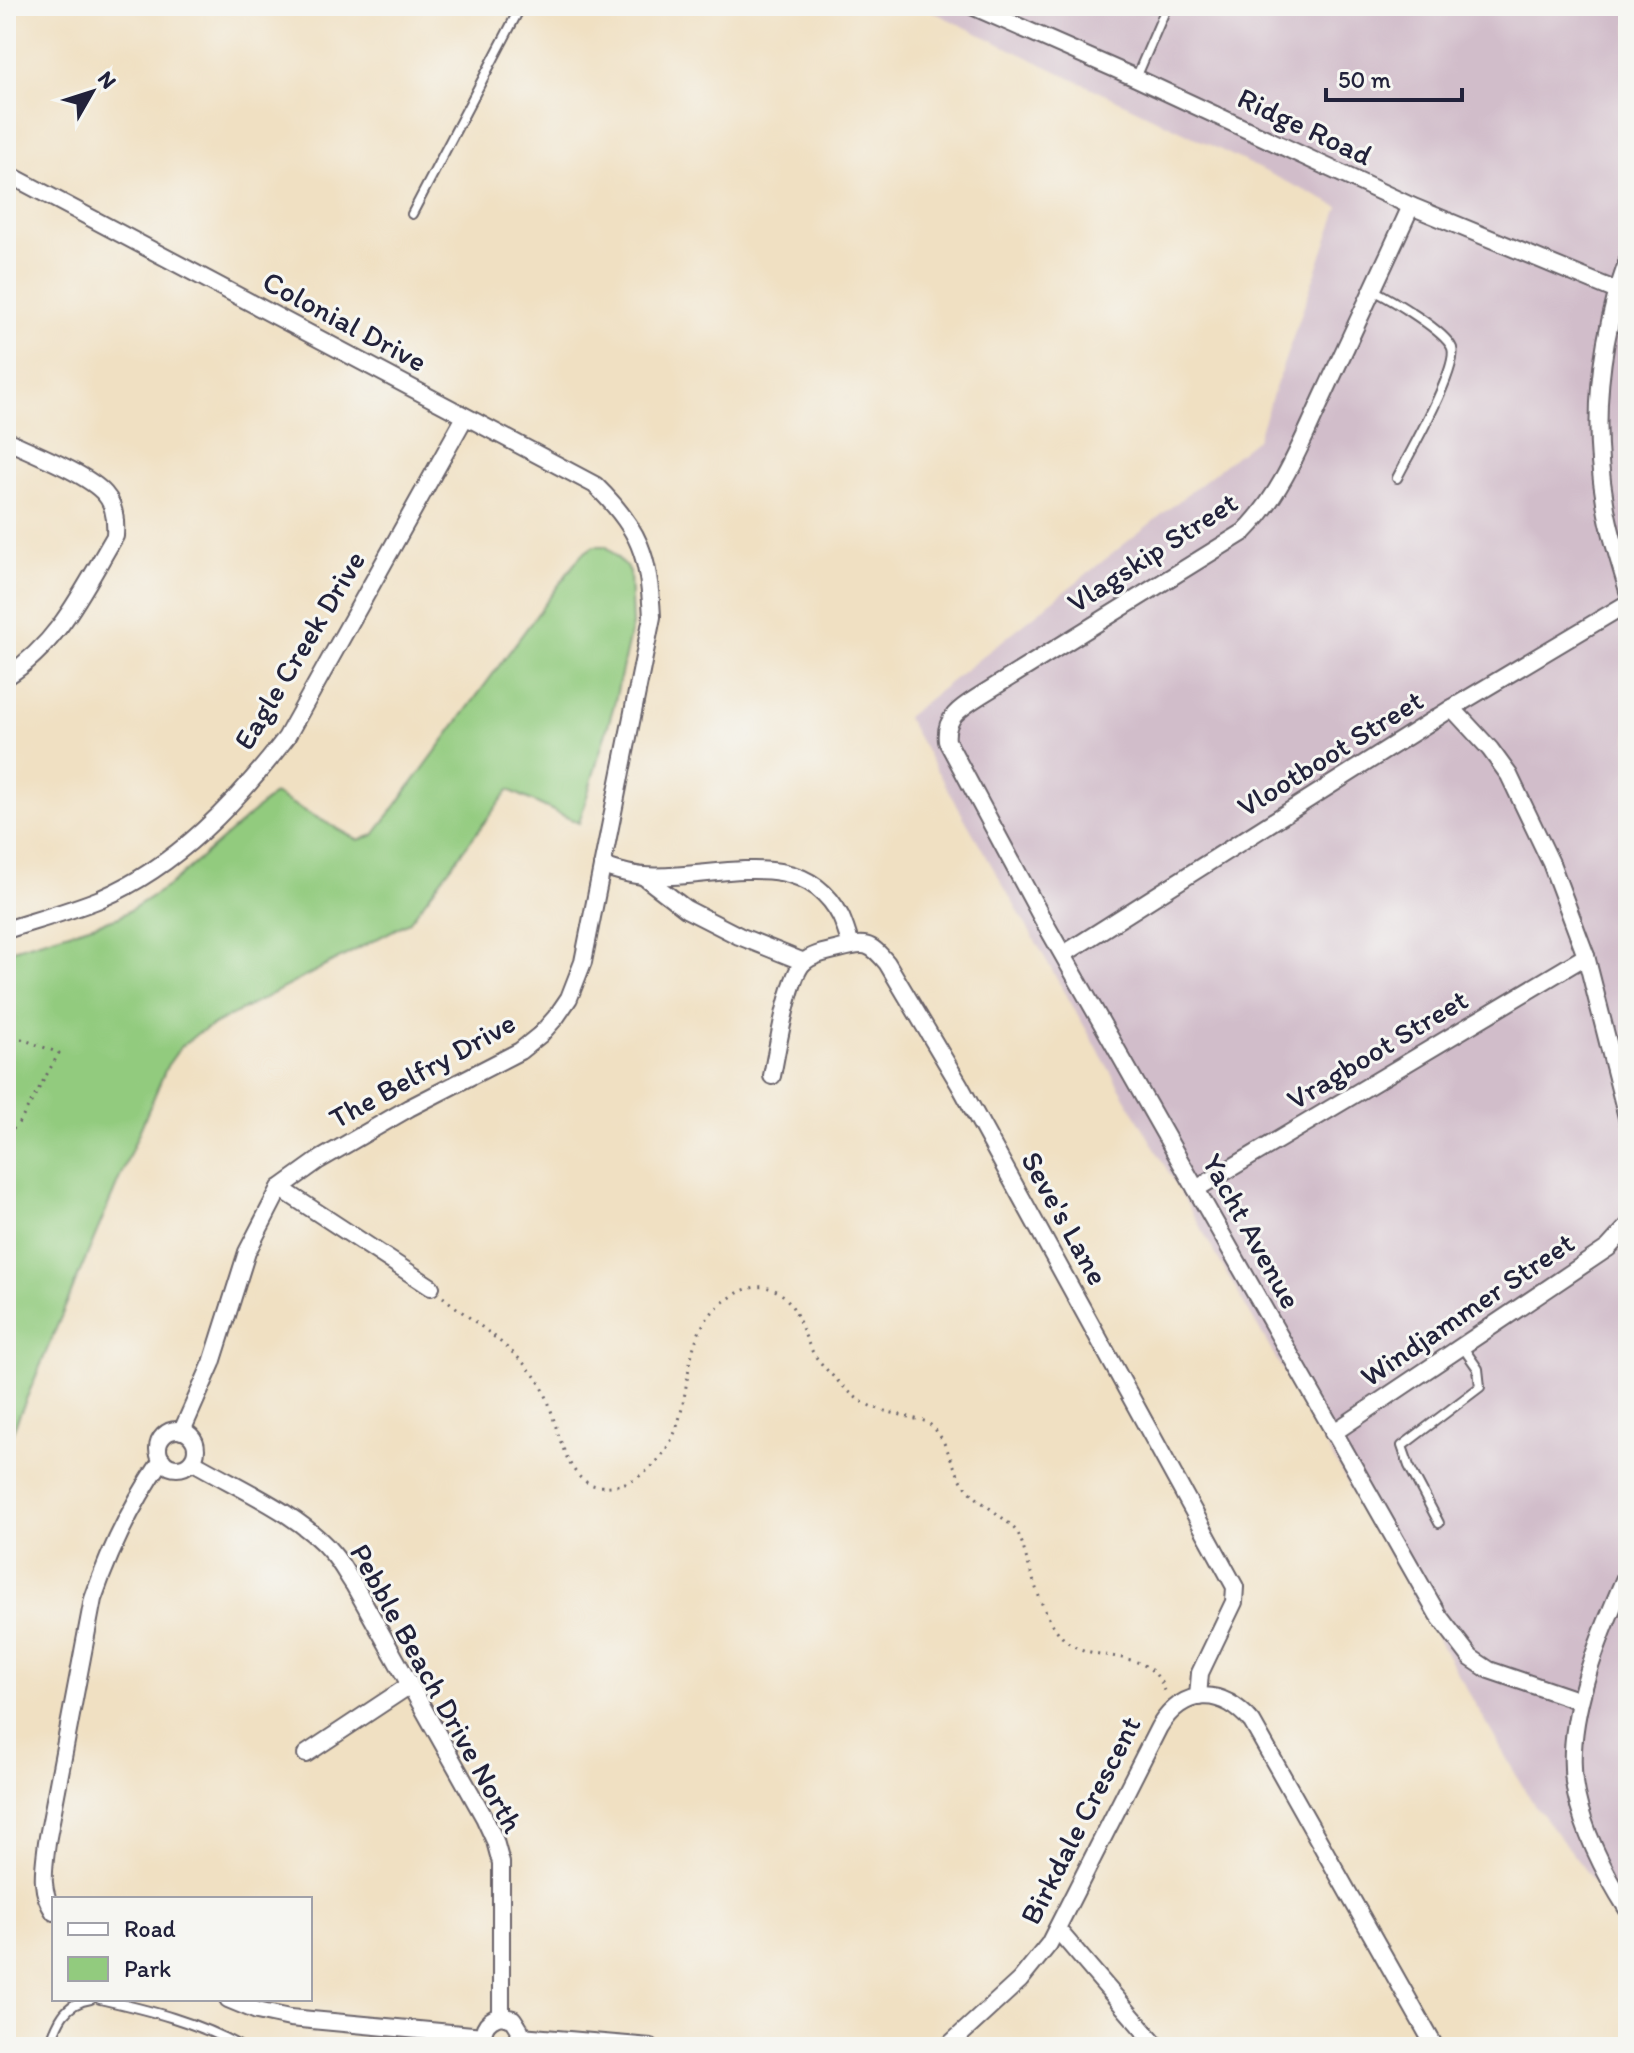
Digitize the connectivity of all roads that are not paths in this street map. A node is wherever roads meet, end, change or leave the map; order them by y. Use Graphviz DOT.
graph roads {
  1 [pos="521,6"];
  2 [pos="972,6"];
  3 [pos="1167,6"];
  4 [pos="1136,78"];
  5 [pos="6,173"];
  6 [pos="1411,206"];
  7 [pos="412,214"];
  8 [pos="1628,260"];
  9 [pos="1373,290"];
  10 [pos="1617,291"];
  11 [pos="465,417"];
  12 [pos="6,440"];
  13 [pos="1397,478"];
  14 [pos="638,540"];
  15 [pos="1628,591"];
  16 [pos="1628,603"];
  17 [pos="6,677"];
  18 [pos="1452,708"];
  19 [pos="949,721"];
  20 [pos="602,866"];
  21 [pos="643,876"];
  22 [pos="6,930"];
  23 [pos="851,946"];
  24 [pos="1064,954"];
  25 [pos="1586,956"];
  26 [pos="804,962"];
  27 [pos="772,1076"];
  28 [pos="1628,1121"];
  29 [pos="280,1188"];
  30 [pos="1196,1189"];
  31 [pos="1628,1226"];
  32 [pos="431,1287"];
  33 [pos="1462,1346"];
  34 [pos="182,1431"];
  35 [pos="1333,1433"];
  36 [pos="162,1460"];
  37 [pos="192,1461"];
  38 [pos="1439,1523"];
  39 [pos="1628,1571"];
  40 [pos="410,1685"];
  41 [pos="1198,1697"];
  42 [pos="1580,1701"];
  43 [pos="306,1754"];
  44 [pos="52,1909"];
  45 [pos="1628,1910"];
  46 [pos="1057,1929"];
  47 [pos="79,2001"];
  48 [pos="109,2001"];
  49 [pos="233,2001"];
  50 [pos="501,2016"];
  51 [pos="485,2042"];
  52 [pos="519,2042"];
  53 [pos="49,2047"];
  54 [pos="241,2047"];
  55 [pos="651,2047"];
  56 [pos="947,2047"];
  57 [pos="1158,2047"];
  58 [pos="1435,2047"];
  1 -- 7 [label="lane"];
  2 -- 4 [label="street, Ridge Road"];
  3 -- 4 [label="lane"];
  4 -- 6 [label="street, Ridge Road"];
  5 -- 11 [label="street, Colonial Drive"];
  6 -- 9 [label="street, Vlagskip Street"];
  6 -- 10 [label="street, Ridge Road"];
  8 -- 10 [label="street"];
  9 -- 13 [label="lane"];
  9 -- 19 [label="street, Vlagskip Street"];
  10 -- 15 [label="street"];
  11 -- 14 [label="street, Colonial Drive"];
  11 -- 22 [label="street, Eagle Creek Drive"];
  12 -- 17 [label="street"];
  14 -- 20 [label="street, The Belfry Drive"];
  16 -- 18 [label="street, Vlootboot Street"];
  18 -- 24 [label="street, Vlootboot Street"];
  18 -- 25 [label="street"];
  19 -- 24 [label="street, Yacht Avenue"];
  20 -- 21 [label="street"];
  20 -- 29 [label="street, The Belfry Drive"];
  21 -- 23 [label="street"];
  21 -- 26 [label="street"];
  23 -- 26 [label="street"];
  23 -- 41 [label="street, Seve's Lane"];
  24 -- 30 [label="street, Yacht Avenue"];
  25 -- 28 [label="street"];
  25 -- 30 [label="street, Vragboot Street"];
  26 -- 27 [label="street"];
  29 -- 32 [label="street"];
  29 -- 34 [label="street, The Belfry Drive"];
  30 -- 35 [label="street, Yacht Avenue"];
  31 -- 33 [label="street, Windjammer Street"];
  33 -- 35 [label="street, Windjammer Street"];
  33 -- 38 [label="lane"];
  34 -- 36 [label="street"];
  34 -- 37 [label="street"];
  35 -- 42 [label="street, Yacht Avenue"];
  36 -- 37 [label="street"];
  36 -- 44 [label="street"];
  37 -- 40 [label="street, Pebble Beach Drive North"];
  39 -- 42 [label="street"];
  40 -- 43 [label="street"];
  40 -- 50 [label="street, Pebble Beach Drive North"];
  41 -- 46 [label="street, Birkdale Crescent"];
  41 -- 58 [label="street"];
  42 -- 45 [label="street"];
  46 -- 56 [label="street, Birkdale Crescent"];
  46 -- 57 [label="street"];
  47 -- 53 [label="lane"];
  48 -- 54 [label="lane"];
  49 -- 51 [label="street"];
  50 -- 51 [label="street"];
  50 -- 52 [label="street"];
  52 -- 55 [label="street"];
}
